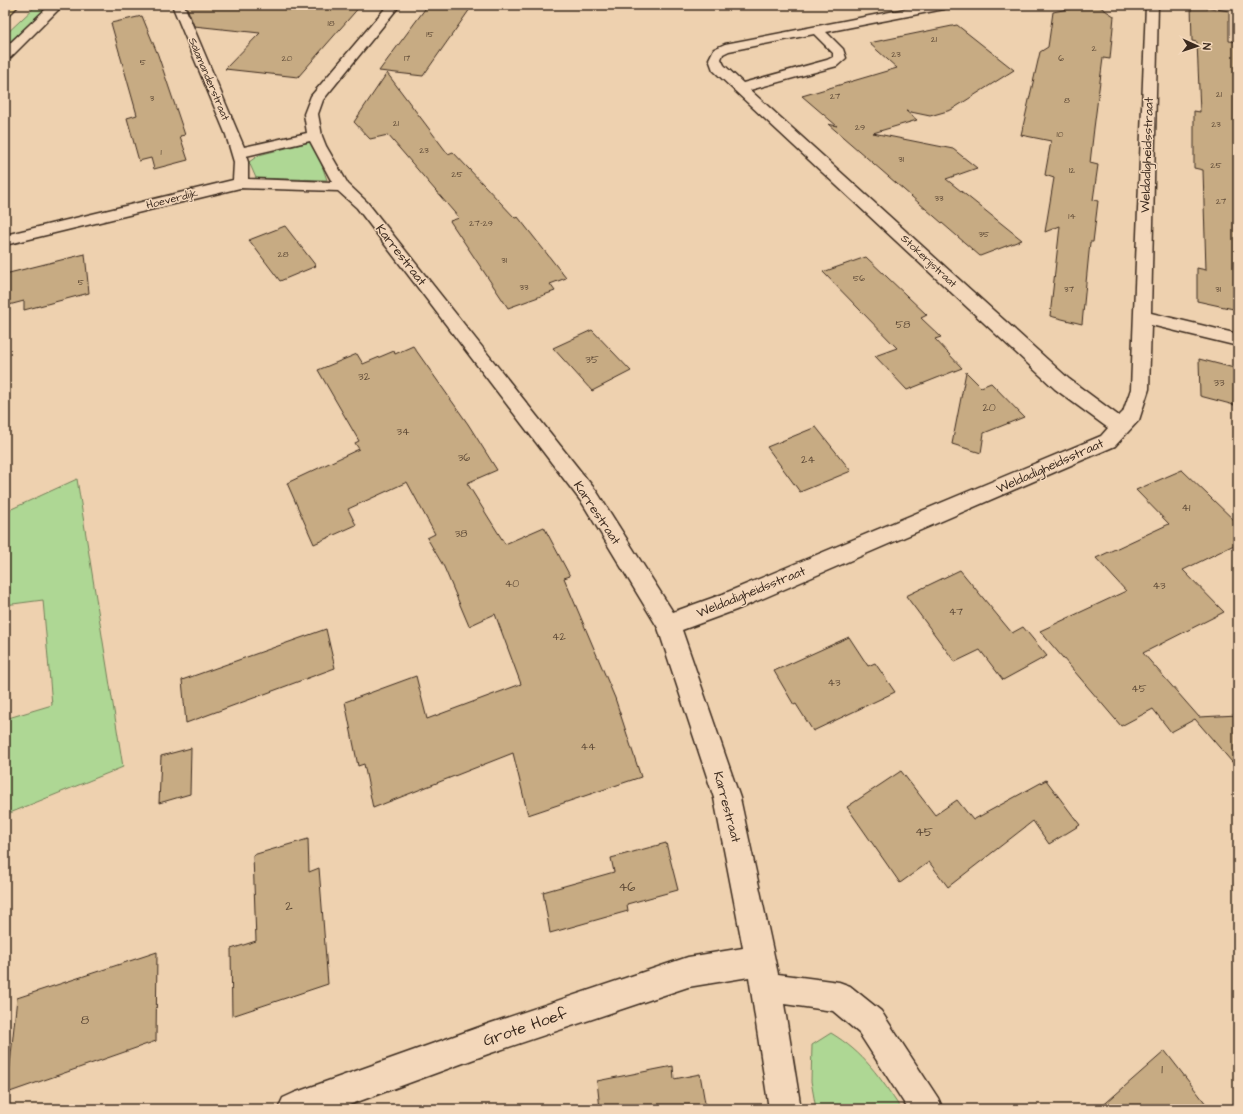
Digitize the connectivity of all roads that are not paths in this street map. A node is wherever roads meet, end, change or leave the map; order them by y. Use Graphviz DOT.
graph roads {
  1 [pos="13,5"];
  2 [pos="57,5"];
  3 [pos="178,5"];
  4 [pos="394,5"];
  5 [pos="944,5"];
  6 [pos="1152,5"];
  7 [pos="5,12"];
  8 [pos="817,30"];
  9 [pos="5,55"];
  10 [pos="740,88"];
  11 [pos="315,136"];
  12 [pos="238,153"];
  13 [pos="240,183"];
  14 [pos="342,187"];
  15 [pos="5,240"];
  16 [pos="1141,317"];
  17 [pos="1238,340"];
  18 [pos="1121,428"];
  19 [pos="668,624"];
  20 [pos="763,974"];
  21 [pos="294,1109"];
  22 [pos="785,1109"];
  23 [pos="927,1109"];
  1 -- 7 [label="highway"];
  2 -- 9 [label="street"];
  3 -- 12 [label="street, Salamanderstraat"];
  4 -- 11 [label="street, Karrestraat"];
  5 -- 8 [label="street, Stokerijstraat"];
  6 -- 16 [label="street, Weldadigheidsstraat"];
  8 -- 10 [label="street"];
  8 -- 10 [label="street, Stokerijstraat"];
  10 -- 18 [label="street, Stokerijstraat"];
  11 -- 12 [label="street"];
  11 -- 14 [label="street, Karrestraat"];
  12 -- 13 [label="street, Salamanderstraat"];
  13 -- 14 [label="street, Hoeverdijk"];
  13 -- 15 [label="street, Hoeverdijk"];
  14 -- 19 [label="street, Karrestraat"];
  16 -- 17 [label="street"];
  16 -- 18 [label="street, Weldadigheidsstraat"];
  18 -- 19 [label="street, Weldadigheidsstraat"];
  19 -- 20 [label="street, Karrestraat"];
  20 -- 21 [label="street, Grote Hoef"];
  20 -- 22 [label="street, Karrestraat"];
  20 -- 23 [label="street, Grote Hoef"];
}
